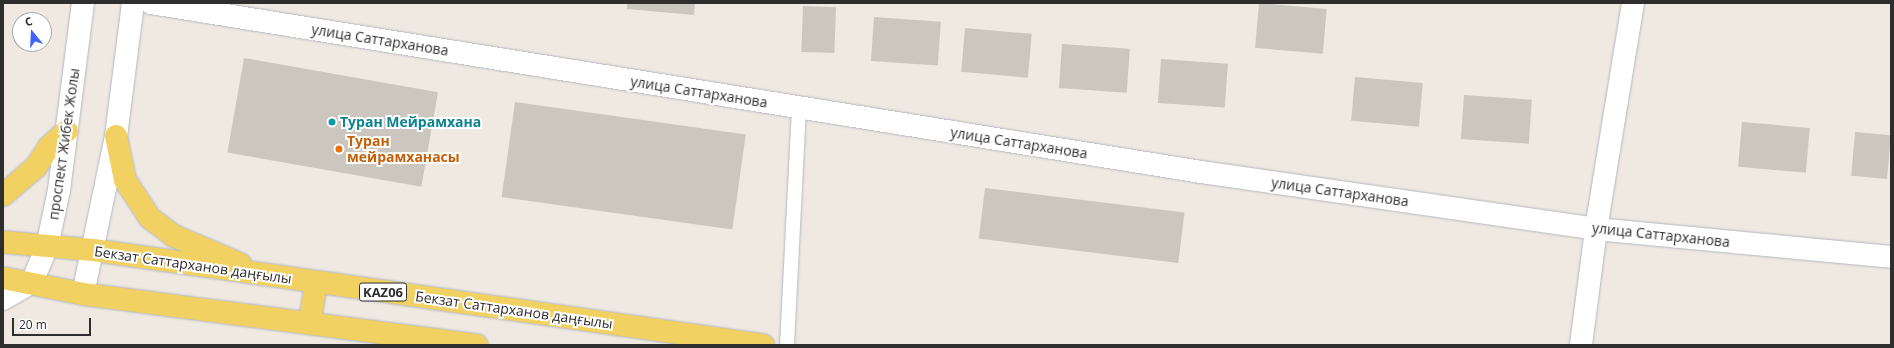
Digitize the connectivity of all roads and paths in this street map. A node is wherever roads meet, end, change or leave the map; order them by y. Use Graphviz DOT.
graph roads {
  1 [pos="83,3"];
  2 [pos="133,3"];
  3 [pos="151,3"];
  4 [pos="1633,3"];
  5 [pos="799,108"];
  6 [pos="67,131"];
  7 [pos="116,136"];
  8 [pos="3,195"];
  9 [pos="1596,230"];
  10 [pos="3,242"];
  11 [pos="47,247"];
  12 [pos="93,250"];
  13 [pos="1891,257"];
  14 [pos="265,275"];
  15 [pos="3,278"];
  16 [pos="32,282"];
  17 [pos="316,283"];
  18 [pos="83,294"];
  19 [pos="3,299"];
  20 [pos="310,321"];
  21 [pos="477,345"];
  22 [pos="763,345"];
  23 [pos="787,345"];
  24 [pos="1581,345"];
  1 -- 6 [label="street, проспект Жибек Жолы"];
  2 -- 7 [label="street"];
  3 -- 5 [label="street, улица Саттарханова"];
  4 -- 9 [label="street"];
  5 -- 9 [label="street, улица Саттарханова"];
  5 -- 23 [label="lane"];
  6 -- 8 [label="main road"];
  6 -- 11 [label="street, проспект Жибек Жолы"];
  7 -- 12 [label="street"];
  7 -- 14 [label="main road"];
  9 -- 13 [label="street, улица Саттарханова"];
  9 -- 24 [label="street"];
  10 -- 11 [label="main road, Бекзат Саттарханов даңғылы / KАZ06"];
  11 -- 12 [label="main road, Бекзат Саттарханов даңғылы / KАZ06"];
  11 -- 16 [label="street, проспект Жибек Жолы"];
  12 -- 14 [label="main road, Бекзат Саттарханов даңғылы / KАZ06"];
  12 -- 18 [label="street"];
  14 -- 17 [label="main road, Бекзат Саттарханов даңғылы / KАZ06"];
  15 -- 16 [label="main road"];
  16 -- 18 [label="main road"];
  16 -- 19 [label="street"];
  17 -- 20 [label="main road"];
  17 -- 22 [label="main road, Бекзат Саттарханов даңғылы / KАZ06"];
  18 -- 20 [label="main road"];
  20 -- 21 [label="main road"];
}
